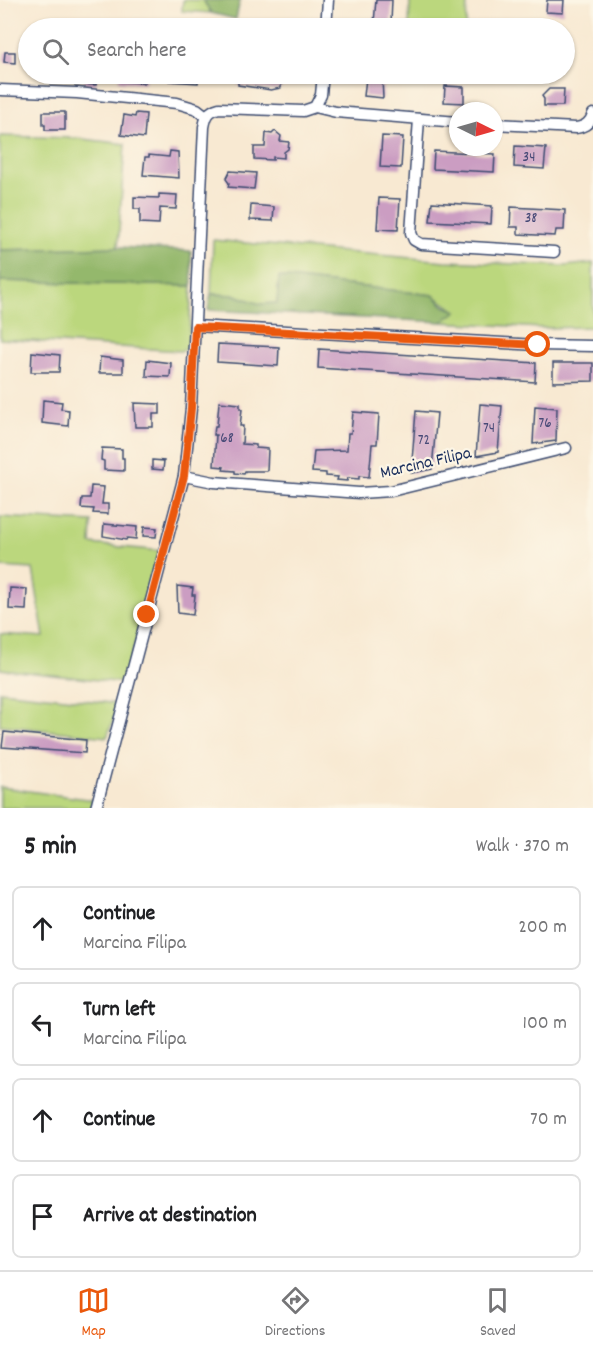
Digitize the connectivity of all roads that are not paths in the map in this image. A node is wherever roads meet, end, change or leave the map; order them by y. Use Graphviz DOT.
graph roads {
  1 [pos="328,0"];
  2 [pos="327,18"];
  3 [pos="322,84"];
  4 [pos="0,90"];
  5 [pos="315,107"];
  6 [pos="593,114"];
  7 [pos="206,116"];
  8 [pos="419,119"];
  9 [pos="449,121"];
  10 [pos="503,124"];
  11 [pos="554,252"];
  12 [pos="195,327"];
  13 [pos="593,346"];
  14 [pos="567,448"];
  15 [pos="184,476"];
  16 [pos="96,808"];
  1 -- 2 [label="street"];
  3 -- 5 [label="street"];
  4 -- 7 [label="street"];
  5 -- 7 [label="street"];
  5 -- 8 [label="street"];
  6 -- 10 [label="street"];
  7 -- 12 [label="street"];
  8 -- 9 [label="street"];
  8 -- 11 [label="street"];
  12 -- 13 [label="street"];
  12 -- 15 [label="street"];
  14 -- 15 [label="street, Marcina Filipa"];
  15 -- 16 [label="street"];
}
